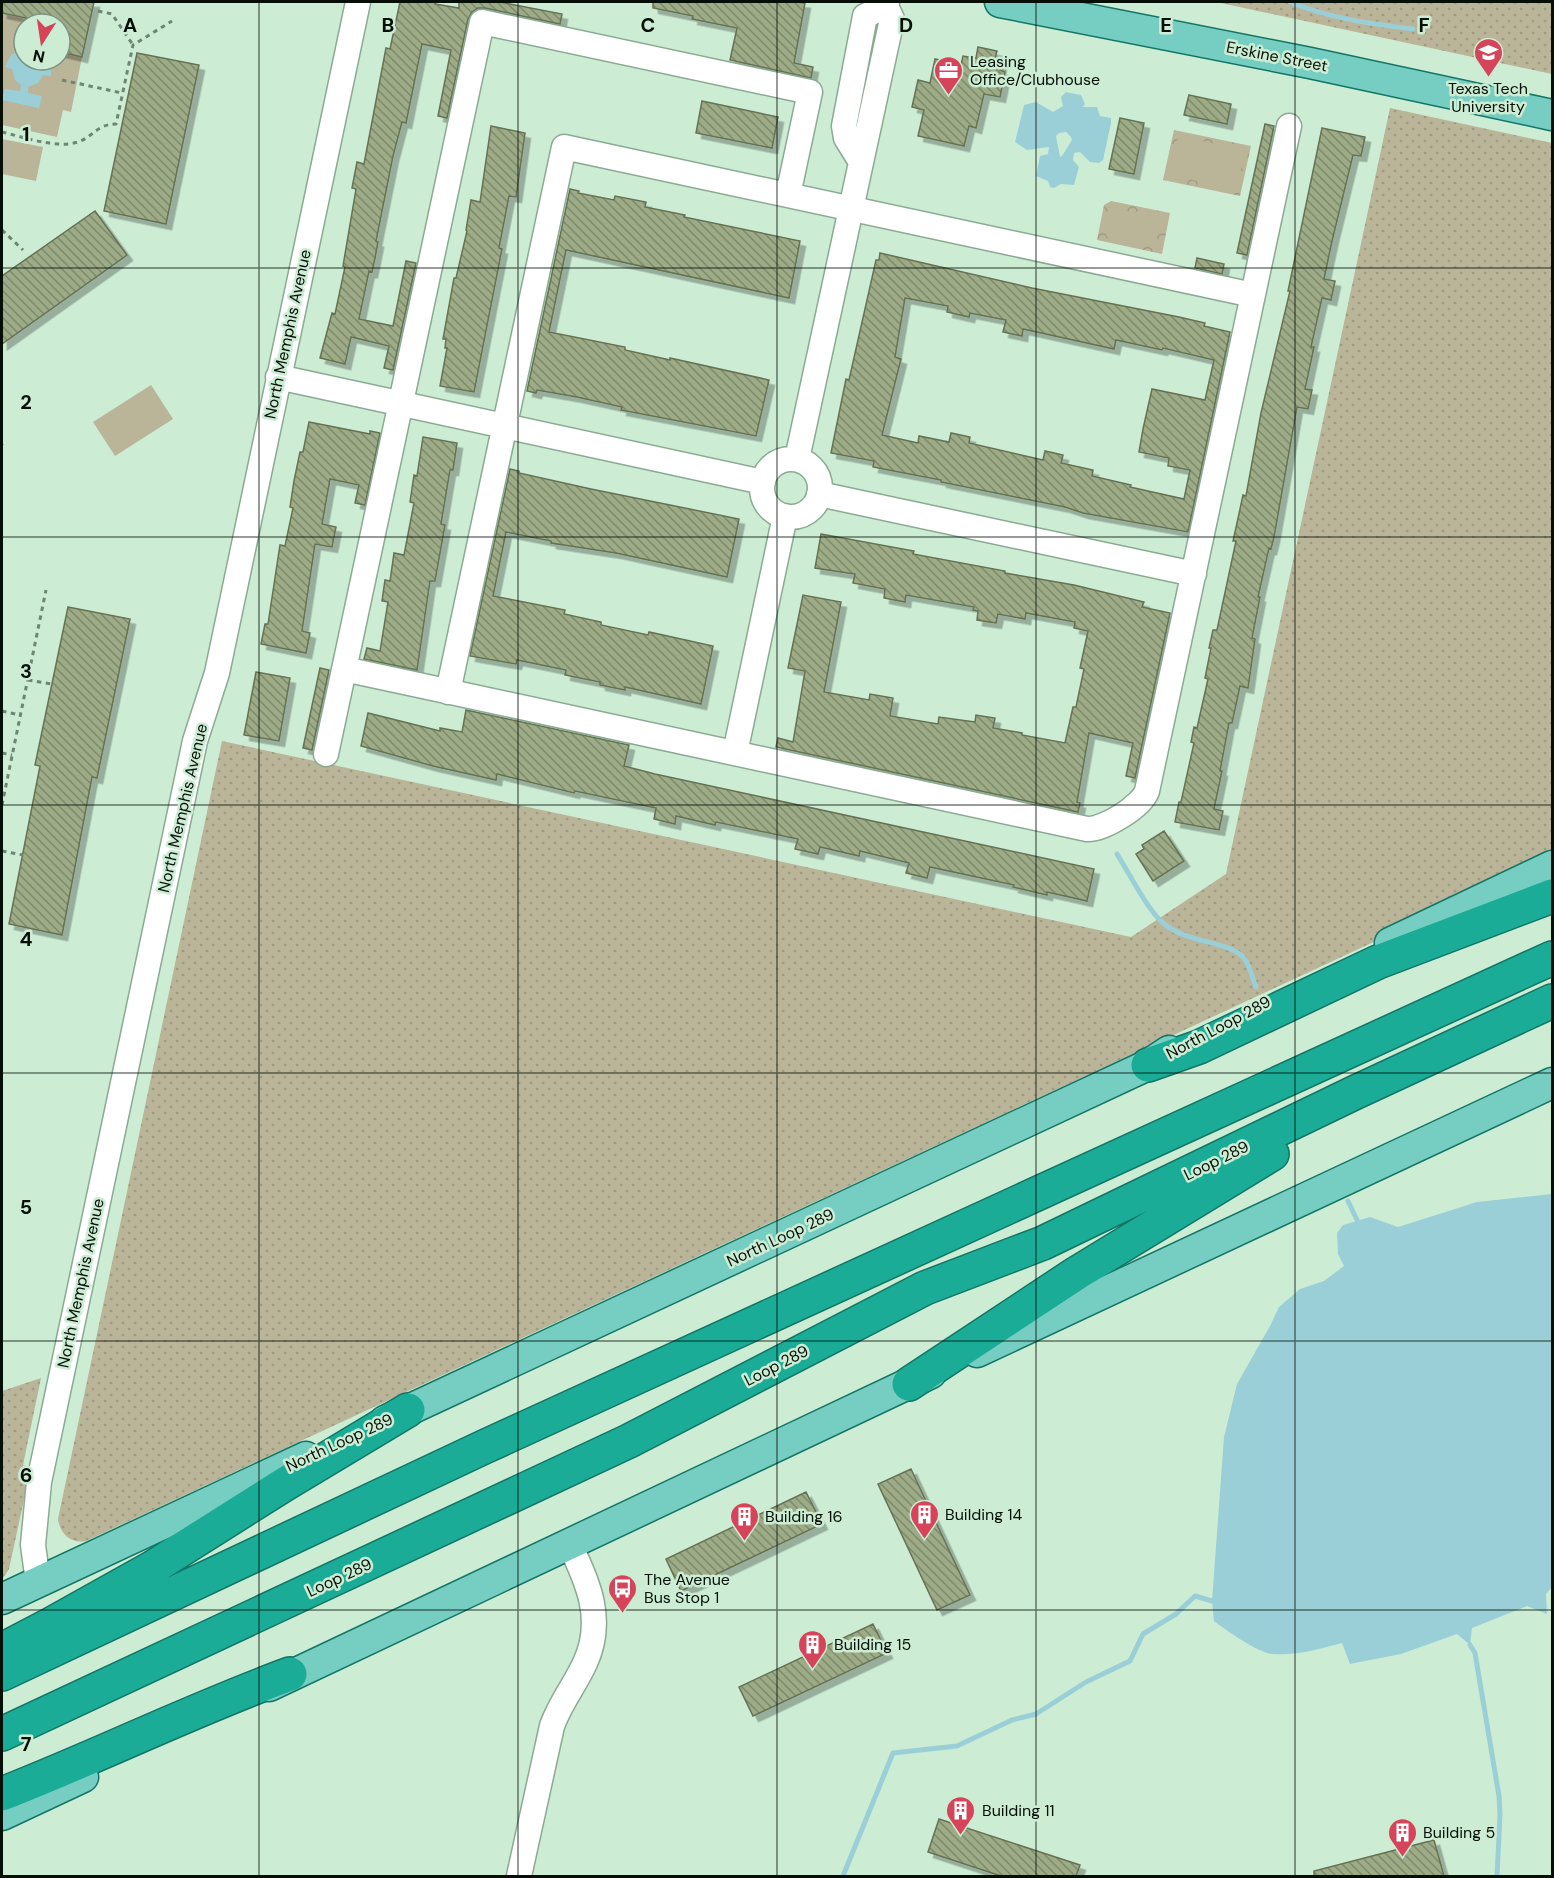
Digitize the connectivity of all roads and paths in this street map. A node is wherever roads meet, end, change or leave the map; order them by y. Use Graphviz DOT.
graph roads {
  1 [pos="358,2"];
  2 [pos="1000,2"];
  3 [pos="886,4"];
  4 [pos="98,11"];
  5 [pos="172,21"];
  6 [pos="133,45"];
  7 [pos="62,80"];
  8 [pos="122,93"];
  9 [pos="1552,115"];
  10 [pos="1289,126"];
  11 [pos="2,132"];
  12 [pos="788,195"];
  13 [pos="851,209"];
  14 [pos="2,230"];
  15 [pos="23,250"];
  16 [pos="1253,295"];
  17 [pos="278,377"];
  18 [pos="401,404"];
  19 [pos="504,426"];
  20 [pos="797,459"];
  21 [pos="763,482"];
  22 [pos="819,494"];
  23 [pos="785,516"];
  24 [pos="1194,574"];
  25 [pos="46,590"];
  26 [pos="344,669"];
  27 [pos="28,680"];
  28 [pos="52,684"];
  29 [pos="448,692"];
  30 [pos="2,711"];
  31 [pos="20,715"];
  32 [pos="2,753"];
  33 [pos="735,753"];
  34 [pos="326,754"];
  35 [pos="12,755"];
  36 [pos="2,805"];
  37 [pos="2,851"];
  38 [pos="23,855"];
  39 [pos="1552,866"];
  40 [pos="1552,896"];
  41 [pos="1552,958"];
  42 [pos="1552,1001"];
  43 [pos="1552,1017"];
  44 [pos="1149,1065"];
  45 [pos="1552,1083"];
  46 [pos="909,1384"];
  47 [pos="408,1410"];
  48 [pos="569,1543"];
  49 [pos="38,1582"];
  50 [pos="2,1599"];
  51 [pos="2,1650"];
  52 [pos="2,1674"];
  53 [pos="290,1674"];
  54 [pos="2,1734"];
  55 [pos="2,1794"];
  56 [pos="2,1815"];
  57 [pos="519,1876"];
  1 -- 17 [label="street, North Memphis Avenue"];
  2 -- 9 [label="main road, Erskine Street"];
  3 -- 13 [label="street"];
  4 -- 6 [label="path"];
  5 -- 6 [label="path"];
  6 -- 8 [label="path"];
  7 -- 8 [label="path"];
  8 -- 11 [label="path"];
  10 -- 16 [label="street"];
  12 -- 13 [label="street"];
  12 -- 18 [label="street"];
  12 -- 19 [label="street"];
  13 -- 16 [label="street"];
  13 -- 20 [label="street"];
  14 -- 15 [label="path"];
  16 -- 24 [label="street"];
  17 -- 18 [label="street"];
  17 -- 49 [label="street, North Memphis Avenue"];
  18 -- 19 [label="street"];
  18 -- 26 [label="street"];
  19 -- 21 [label="street"];
  19 -- 29 [label="street"];
  20 -- 21 [label="street"];
  20 -- 22 [label="street"];
  21 -- 23 [label="street"];
  22 -- 23 [label="street"];
  22 -- 24 [label="street"];
  23 -- 33 [label="street"];
  24 -- 33 [label="street"];
  25 -- 27 [label="path"];
  26 -- 29 [label="street"];
  26 -- 34 [label="street"];
  27 -- 28 [label="path"];
  27 -- 31 [label="path"];
  29 -- 33 [label="street"];
  30 -- 31 [label="path"];
  31 -- 35 [label="path"];
  32 -- 35 [label="path"];
  35 -- 36 [label="path"];
  37 -- 38 [label="path"];
  39 -- 44 [label="main road, North Loop 289"];
  40 -- 44 [label="highway"];
  41 -- 52 [label="highway"];
  42 -- 54 [label="highway, Loop 289"];
  43 -- 46 [label="highway"];
  44 -- 47 [label="main road, North Loop 289"];
  45 -- 46 [label="main road"];
  46 -- 48 [label="main road"];
  47 -- 49 [label="main road, North Loop 289"];
  47 -- 51 [label="highway"];
  48 -- 53 [label="main road"];
  48 -- 57 [label="street"];
  49 -- 50 [label="main road, North Loop 289"];
  53 -- 55 [label="highway"];
  53 -- 56 [label="main road"];
}
